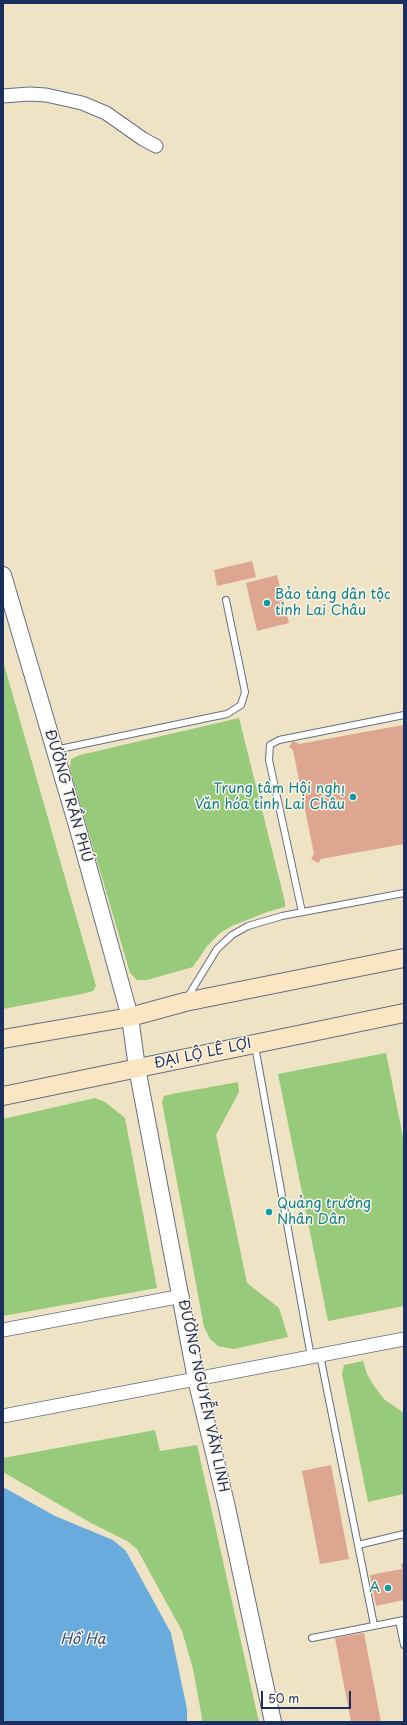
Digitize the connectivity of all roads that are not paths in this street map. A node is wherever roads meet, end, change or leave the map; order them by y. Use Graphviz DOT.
graph roads {
  1 [pos="3,96"];
  2 [pos="156,146"];
  3 [pos="3,575"];
  4 [pos="226,600"];
  5 [pos="404,716"];
  6 [pos="54,750"];
  7 [pos="404,893"];
  8 [pos="302,912"];
  9 [pos="404,958"];
  10 [pos="185,1002"];
  11 [pos="404,1013"];
  12 [pos="130,1017"];
  13 [pos="3,1039"];
  14 [pos="254,1043"];
  15 [pos="137,1068"];
  16 [pos="3,1096"];
  17 [pos="182,1296"];
  18 [pos="3,1330"];
  19 [pos="404,1339"];
  20 [pos="315,1356"];
  21 [pos="196,1379"];
  22 [pos="6,1416"];
  23 [pos="404,1534"];
  24 [pos="358,1545"];
  25 [pos="402,1621"];
  26 [pos="374,1625"];
  27 [pos="312,1638"];
  28 [pos="404,1645"];
  29 [pos="273,1722"];
  1 -- 2 [label="street"];
  3 -- 6 [label="street, ĐƯỜNG TRẦN PHÚ"];
  4 -- 6 [label="lane"];
  5 -- 8 [label="lane"];
  6 -- 12 [label="street, ĐƯỜNG TRẦN PHÚ"];
  7 -- 8 [label="lane"];
  8 -- 10 [label="lane"];
  9 -- 10 [label="main road"];
  10 -- 12 [label="main road"];
  11 -- 14 [label="main road, ĐẠI LỘ LÊ LỢI"];
  12 -- 13 [label="main road"];
  12 -- 15 [label="street, ĐƯỜNG TRẦN PHÚ"];
  14 -- 15 [label="main road, ĐẠI LỘ LÊ LỢI"];
  14 -- 20 [label="lane"];
  15 -- 16 [label="main road, ĐẠI LỘ LÊ LỢI"];
  15 -- 17 [label="street, ĐƯỜNG NGUYỄN VĂN LINH"];
  17 -- 18 [label="street"];
  17 -- 21 [label="street, ĐƯỜNG NGUYỄN VĂN LINH"];
  19 -- 20 [label="street"];
  20 -- 21 [label="street"];
  20 -- 24 [label="lane"];
  21 -- 22 [label="street"];
  21 -- 29 [label="street, ĐƯỜNG NGUYỄN VĂN LINH"];
  23 -- 24 [label="lane"];
  24 -- 26 [label="lane"];
  25 -- 26 [label="lane"];
  25 -- 28 [label="lane"];
  26 -- 27 [label="lane"];
}
